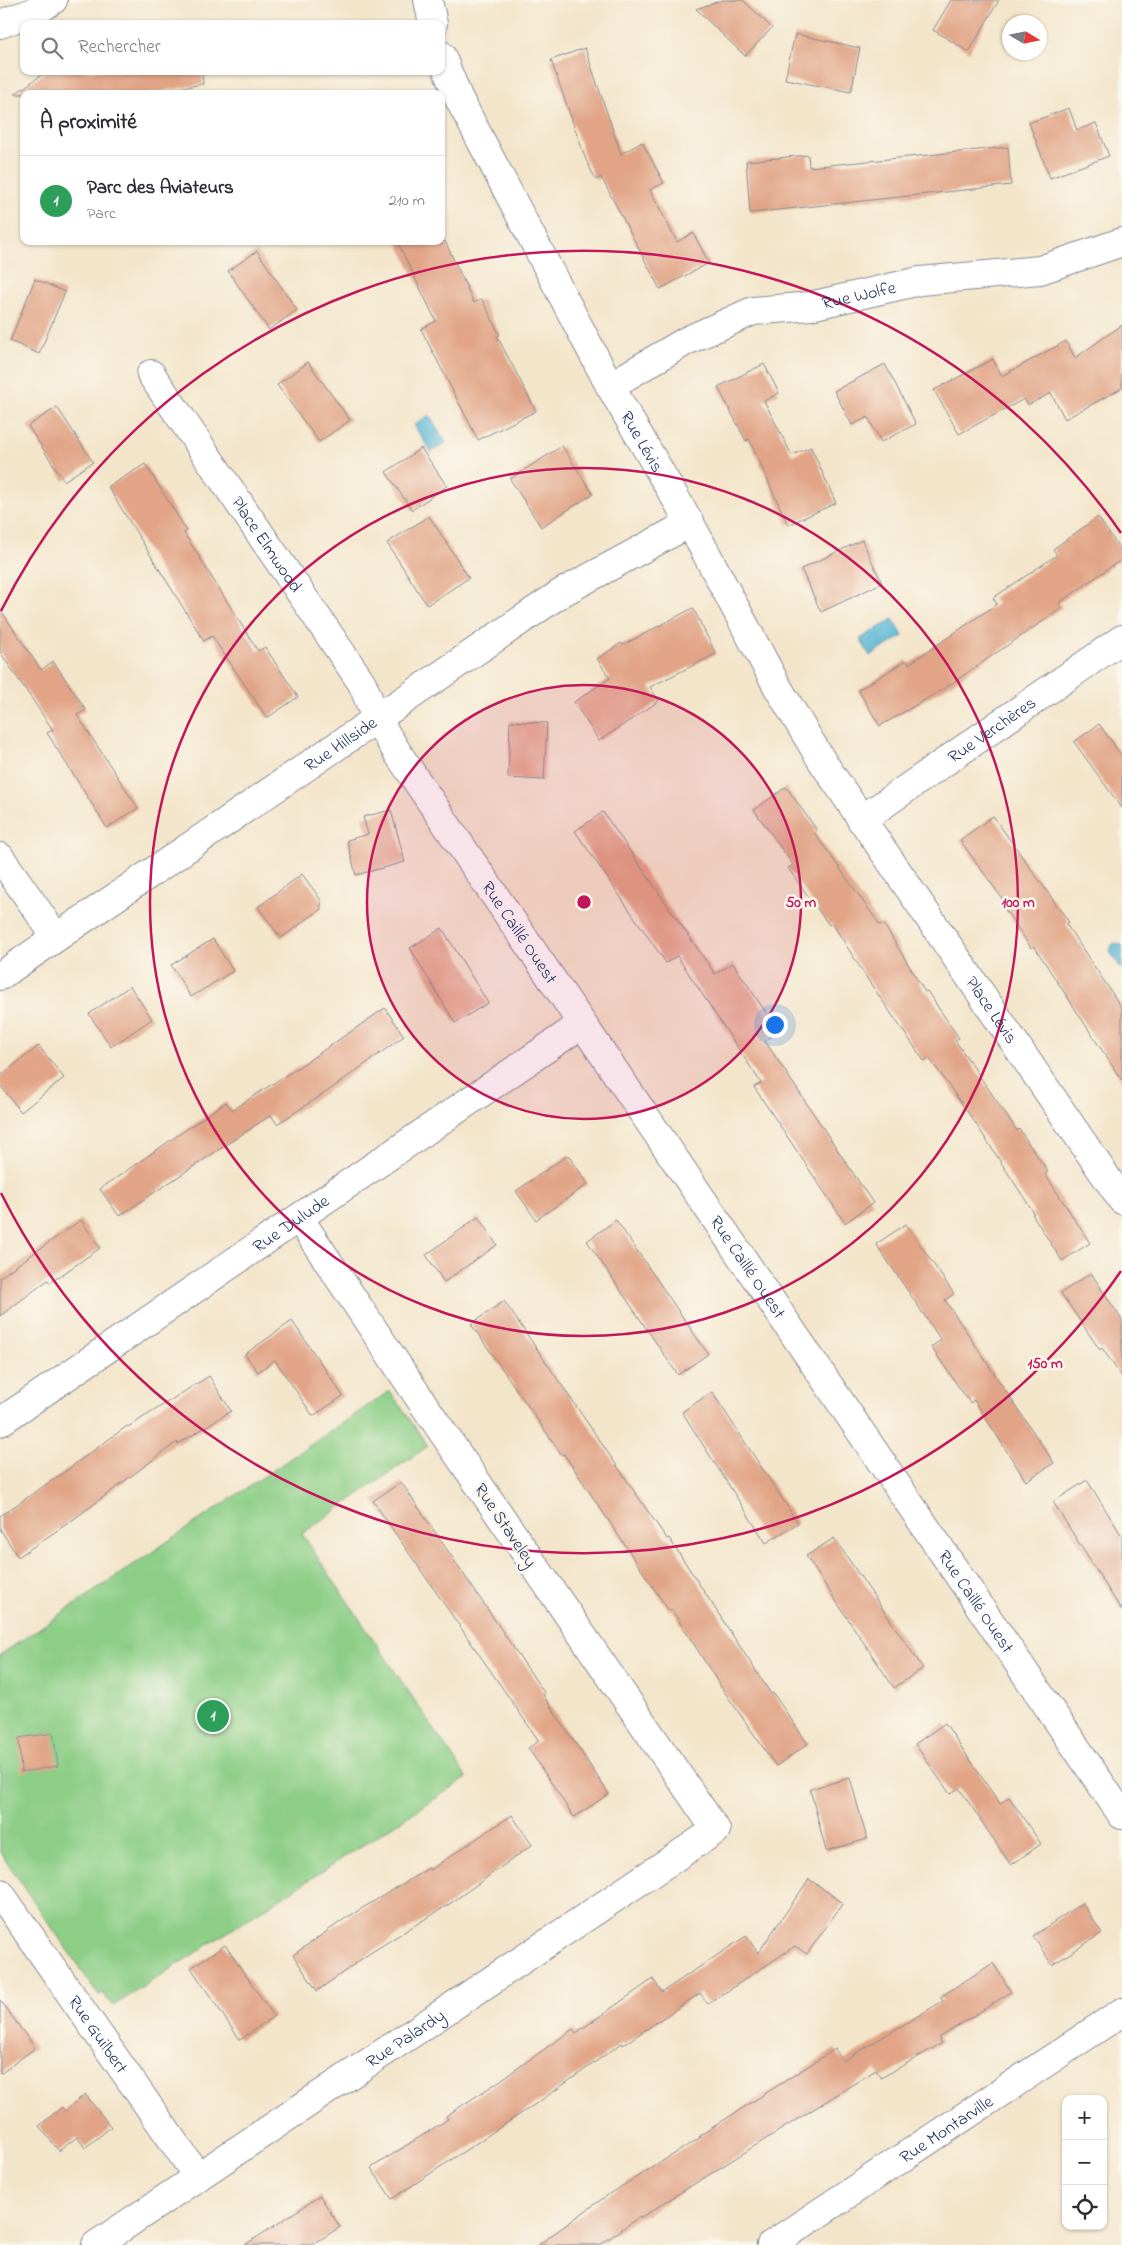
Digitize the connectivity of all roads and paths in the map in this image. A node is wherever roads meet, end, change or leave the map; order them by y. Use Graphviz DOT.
graph roads {
  1 [pos="53,0"];
  2 [pos="428,0"];
  3 [pos="432,20"];
  4 [pos="0,24"];
  5 [pos="445,66"];
  6 [pos="1122,242"];
  7 [pos="151,374"];
  8 [pos="610,386"];
  9 [pos="690,523"];
  10 [pos="1122,639"];
  11 [pos="376,718"];
  12 [pos="861,820"];
  13 [pos="0,857"];
  14 [pos="56,937"];
  15 [pos="0,976"];
  16 [pos="582,1024"];
  17 [pos="1122,1200"];
  18 [pos="299,1218"];
  19 [pos="0,1422"];
  20 [pos="1122,1815"];
  21 [pos="716,1830"];
  22 [pos="0,1893"];
  23 [pos="1122,2012"];
  24 [pos="198,2177"];
  25 [pos="96,2245"];
  26 [pos="771,2245"];
  1 -- 4 [label="street"];
  2 -- 3 [label="street"];
  5 -- 8 [label="street, Rue Lévis"];
  6 -- 8 [label="street, Rue Wolfe"];
  7 -- 11 [label="street, Place Elmwood"];
  8 -- 9 [label="street, Rue Lévis"];
  9 -- 11 [label="street, Rue Hillside"];
  9 -- 12 [label="street, Rue Lévis"];
  10 -- 12 [label="street, Rue Verchères"];
  11 -- 14 [label="street, Rue Hillside"];
  11 -- 16 [label="street, Rue Caillé Ouest"];
  12 -- 17 [label="street, Place Lévis"];
  13 -- 14 [label="street"];
  14 -- 15 [label="street, Rue Hillside"];
  16 -- 18 [label="street, Rue Dulude"];
  16 -- 20 [label="street, Rue Caillé Ouest"];
  18 -- 19 [label="street, Rue Dulude"];
  18 -- 21 [label="street, Rue Staveley"];
  21 -- 24 [label="street, Rue Palardy"];
  22 -- 24 [label="street, Rue Guilbert"];
  23 -- 26 [label="street, Rue Montarville"];
  24 -- 25 [label="street, Rue Palardy"];
}
